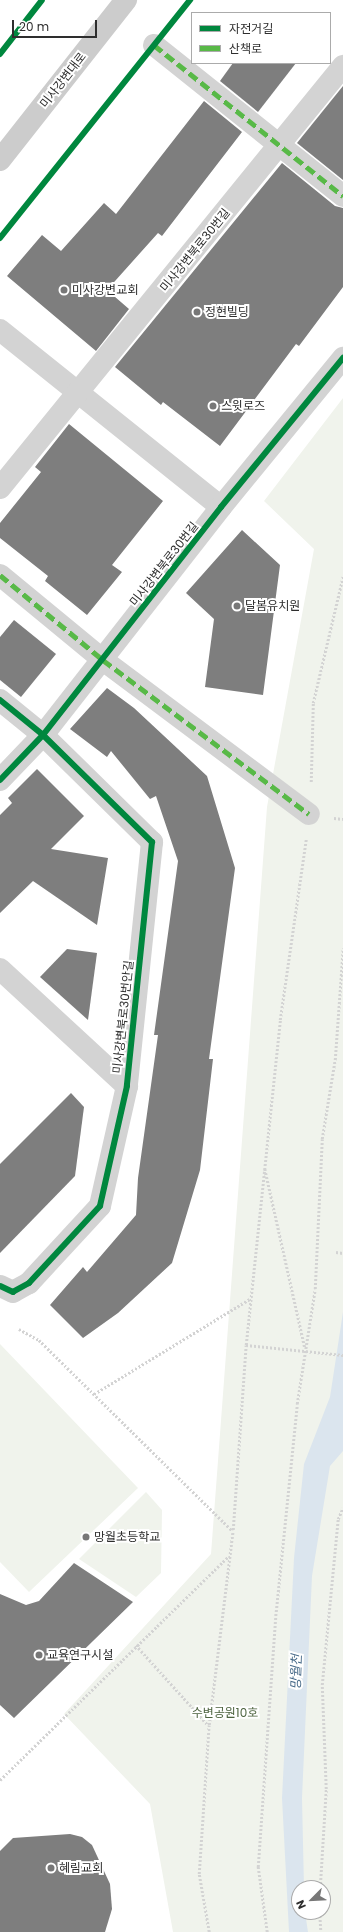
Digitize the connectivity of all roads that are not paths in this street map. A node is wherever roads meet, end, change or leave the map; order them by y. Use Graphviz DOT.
graph roads {
  1 [pos="126,0"];
  2 [pos="154,45"];
  3 [pos="343,66"];
  4 [pos="280,145"];
  5 [pos="0,160"];
  6 [pos="343,196"];
  7 [pos="0,330"];
  8 [pos="343,358"];
  9 [pos="79,392"];
  10 [pos="0,488"];
  11 [pos="221,507"];
  12 [pos="0,575"];
  13 [pos="103,660"];
  14 [pos="0,700"];
  15 [pos="44,735"];
  16 [pos="0,780"];
  17 [pos="309,814"];
  18 [pos="0,969"];
  19 [pos="128,1086"];
  20 [pos="0,1286"];
  1 -- 5 [label="main road, 미사강변대로"];
  2 -- 4 [label="street"];
  3 -- 4 [label="street, 미사강변북로30번길"];
  4 -- 6 [label="street"];
  4 -- 9 [label="street, 미사강변북로30번길"];
  7 -- 9 [label="street"];
  8 -- 11 [label="street, 미사강변북로30번길"];
  9 -- 10 [label="street, 미사강변북로30번길"];
  9 -- 11 [label="street"];
  11 -- 13 [label="street, 미사강변북로30번길"];
  12 -- 13 [label="street"];
  13 -- 15 [label="street, 미사강변북로30번길"];
  13 -- 17 [label="street"];
  14 -- 15 [label="street"];
  15 -- 16 [label="street, 미사강변북로30번길"];
  15 -- 19 [label="street, 미사강변북로30번안길"];
  18 -- 19 [label="street"];
  19 -- 20 [label="street, 미사강변북로30번안길"];
}
